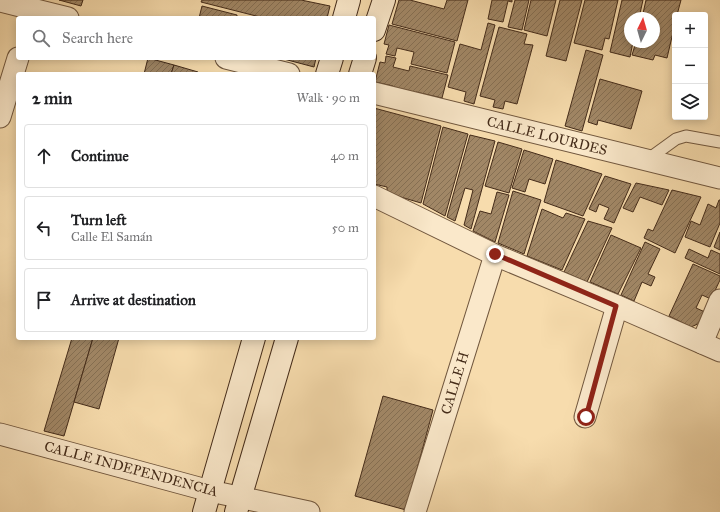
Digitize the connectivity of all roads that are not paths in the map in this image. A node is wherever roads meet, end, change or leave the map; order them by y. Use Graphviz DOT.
graph roads {
  1 [pos="350,0"];
  2 [pos="384,0"];
  3 [pos="0,1"];
  4 [pos="33,9"];
  5 [pos="60,16"];
  6 [pos="345,16"];
  7 [pos="376,24"];
  8 [pos="17,60"];
  9 [pos="234,60"];
  10 [pos="331,60"];
  11 [pos="364,60"];
  12 [pos="281,72"];
  13 [pos="328,72"];
  14 [pos="361,72"];
  15 [pos="376,93"];
  16 [pos="0,117"];
  17 [pos="720,142"];
  18 [pos="646,160"];
  19 [pos="720,178"];
  20 [pos="376,197"];
  21 [pos="495,254"];
  22 [pos="720,300"];
  23 [pos="616,306"];
  24 [pos="253,340"];
  25 [pos="286,340"];
  26 [pos="711,347"];
  27 [pos="586,417"];
  28 [pos="0,434"];
  29 [pos="210,491"];
  30 [pos="238,504"];
  31 [pos="204,512"];
  32 [pos="309,512"];
  33 [pos="416,512"];
  1 -- 6 [label="street"];
  2 -- 7 [label="street"];
  3 -- 4 [label="street"];
  4 -- 5 [label="street"];
  8 -- 16 [label="street"];
  9 -- 12 [label="street"];
  10 -- 13 [label="street"];
  11 -- 14 [label="street"];
  15 -- 18 [label="street, CALLE LOURDES"];
  17 -- 18 [label="lane"];
  18 -- 19 [label="street, CALLE LOURDES"];
  20 -- 21 [label="street"];
  21 -- 23 [label="street"];
  21 -- 33 [label="street, CALLE H"];
  22 -- 26 [label="street"];
  23 -- 26 [label="street"];
  23 -- 27 [label="street"];
  24 -- 29 [label="street"];
  25 -- 30 [label="street"];
  28 -- 29 [label="street, CALLE INDEPENDENCIA"];
  29 -- 30 [label="street, CALLE INDEPENDENCIA"];
  29 -- 31 [label="street"];
  30 -- 32 [label="street, CALLE INDEPENDENCIA"];
}
